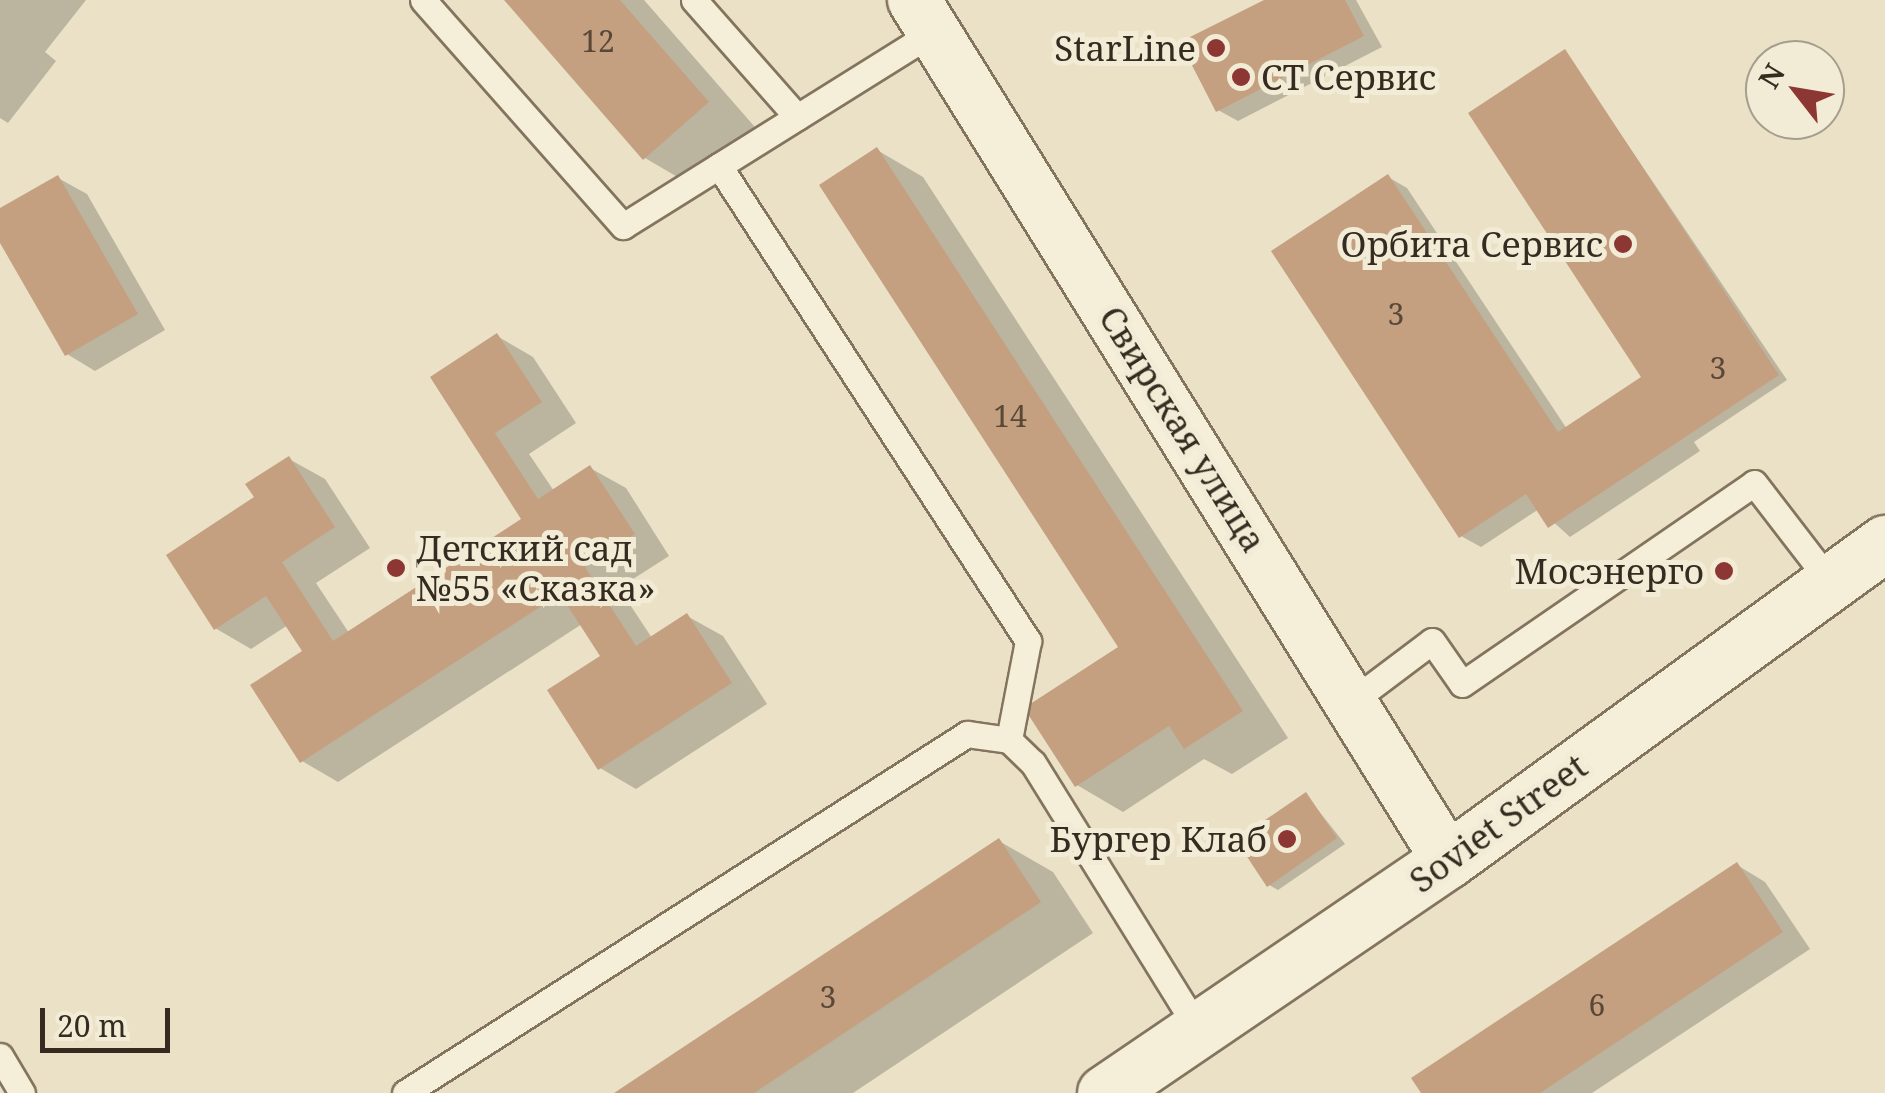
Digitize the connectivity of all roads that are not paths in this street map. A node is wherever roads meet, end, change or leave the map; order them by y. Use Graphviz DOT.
graph roads {
  1 [pos="422,0"];
  2 [pos="694,0"];
  3 [pos="926,15"];
  4 [pos="797,117"];
  5 [pos="719,166"];
  6 [pos="1885,543"];
  7 [pos="1831,582"];
  8 [pos="1352,702"];
  9 [pos="1009,740"];
  10 [pos="1448,860"];
  11 [pos="1200,1030"];
  12 [pos="0,1056"];
  13 [pos="1122,1088"];
  14 [pos="22,1093"];
  15 [pos="405,1093"];
  1 -- 5 [label="lane"];
  2 -- 4 [label="lane"];
  3 -- 4 [label="lane"];
  3 -- 8 [label="street, Свирская улица"];
  4 -- 5 [label="lane"];
  5 -- 9 [label="lane"];
  6 -- 7 [label="main road, Soviet Street"];
  7 -- 8 [label="lane"];
  7 -- 10 [label="main road, Soviet Street"];
  8 -- 10 [label="street, Свирская улица"];
  9 -- 11 [label="lane"];
  9 -- 15 [label="lane"];
  10 -- 11 [label="main road, Soviet Street"];
  11 -- 13 [label="main road, Soviet Street"];
  12 -- 14 [label="lane"];
}
